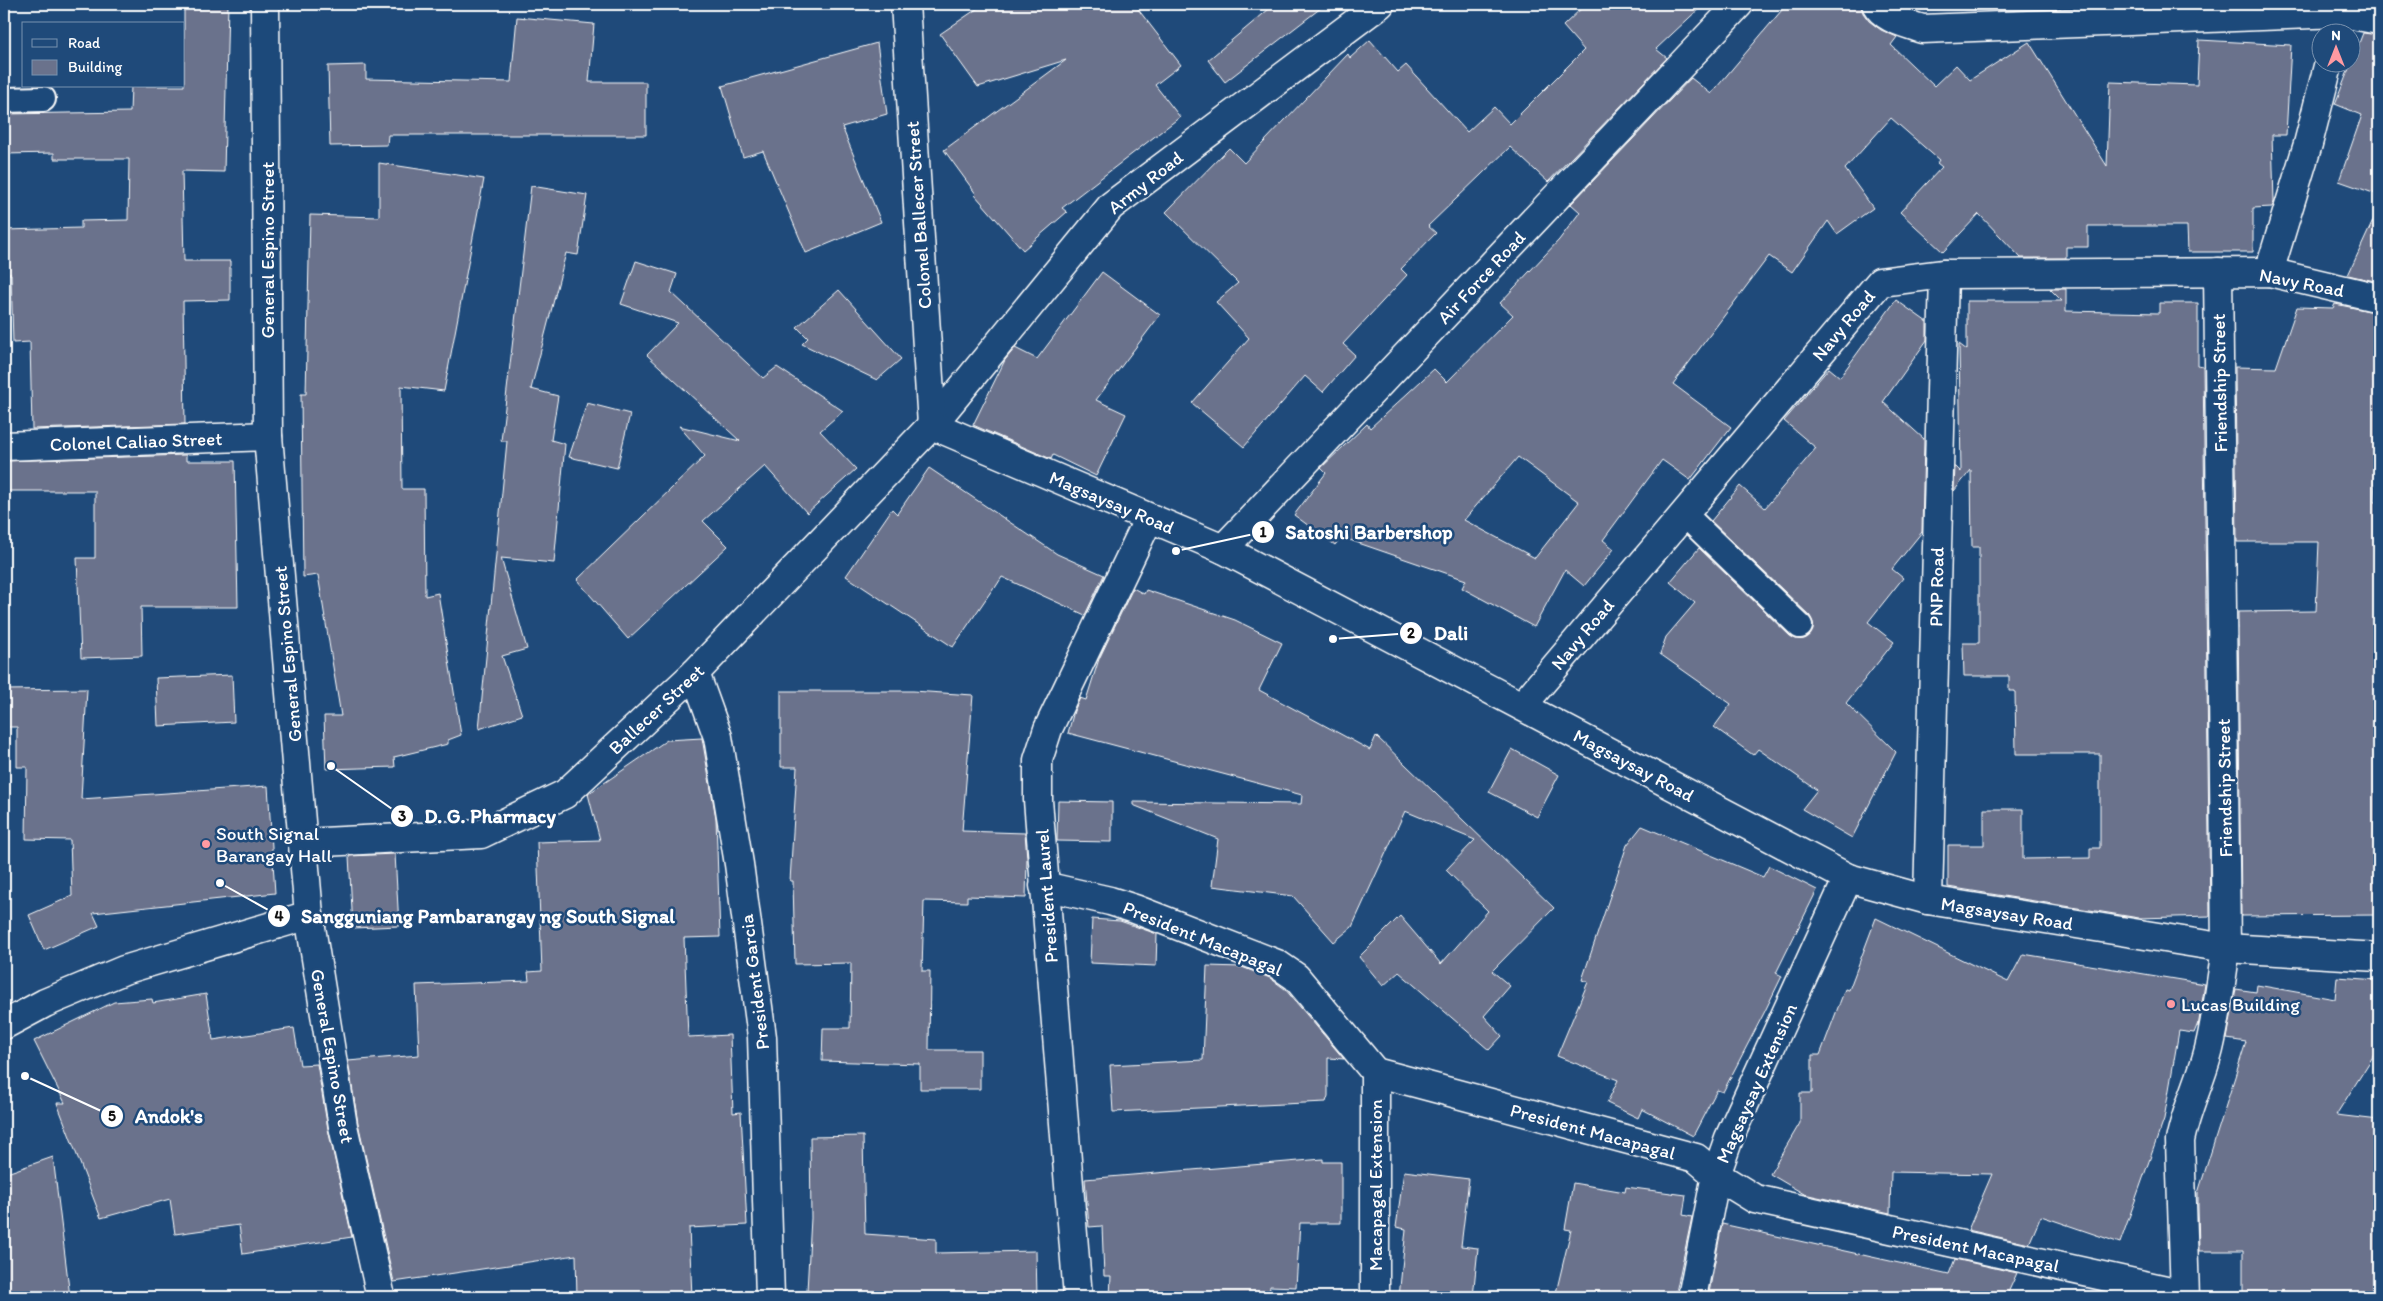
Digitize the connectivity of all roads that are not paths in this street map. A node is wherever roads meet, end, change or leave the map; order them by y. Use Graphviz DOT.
graph roads {
  1 [pos="265,4"];
  2 [pos="1380,4"];
  3 [pos="1739,4"];
  4 [pos="1876,4"];
  5 [pos="906,5"];
  6 [pos="2340,17"];
  7 [pos="2379,20"];
  8 [pos="2326,72"];
  9 [pos="4,100"];
  10 [pos="43,100"];
  11 [pos="2218,272"];
  12 [pos="2269,272"];
  13 [pos="1944,274"];
  14 [pos="2379,298"];
  15 [pos="932,425"];
  16 [pos="268,436"];
  17 [pos="4,446"];
  18 [pos="1684,514"];
  19 [pos="1149,518"];
  20 [pos="1223,549"];
  21 [pos="1800,626"];
  22 [pos="696,673"];
  23 [pos="1522,706"];
  24 [pos="303,843"];
  25 [pos="1848,878"];
  26 [pos="1044,886"];
  27 [pos="1928,900"];
  28 [pos="310,915"];
  29 [pos="2226,948"];
  30 [pos="2379,957"];
  31 [pos="4,1025"];
  32 [pos="1375,1072"];
  33 [pos="1716,1175"];
  34 [pos="2184,1295"];
  35 [pos="381,1297"];
  36 [pos="770,1297"];
  37 [pos="1078,1297"];
  38 [pos="1375,1297"];
  39 [pos="1692,1297"];
  1 -- 16 [label="street, General Espino Street"];
  2 -- 15 [label="street, Army Road"];
  3 -- 20 [label="street, Air Force Road"];
  4 -- 6 [label="street"];
  5 -- 15 [label="street, Colonel Ballecer Street"];
  6 -- 7 [label="street"];
  8 -- 12 [label="street"];
  9 -- 10 [label="lane"];
  11 -- 12 [label="street, Navy Road"];
  11 -- 13 [label="street, Navy Road"];
  11 -- 29 [label="street, Friendship Street"];
  12 -- 14 [label="street, Navy Road"];
  13 -- 18 [label="street, Navy Road"];
  13 -- 27 [label="street, PNP Road"];
  15 -- 19 [label="street, Magsaysay Road"];
  15 -- 22 [label="street, Ballecer Street"];
  16 -- 17 [label="street, Colonel Caliao Street"];
  16 -- 24 [label="street, General Espino Street"];
  18 -- 21 [label="lane"];
  18 -- 23 [label="street, Navy Road"];
  19 -- 20 [label="street, Magsaysay Road"];
  19 -- 26 [label="street, President Laurel"];
  20 -- 23 [label="street, Magsaysay Road"];
  22 -- 24 [label="street, Ballecer Street"];
  22 -- 36 [label="street, President Garcia"];
  23 -- 25 [label="street, Magsaysay Road"];
  24 -- 28 [label="street, General Espino Street"];
  25 -- 27 [label="street, Magsaysay Road"];
  25 -- 33 [label="street, Magsaysay Extension"];
  26 -- 32 [label="street, President Macapagal"];
  26 -- 37 [label="street, President Laurel"];
  27 -- 29 [label="street, Magsaysay Road"];
  28 -- 31 [label="street"];
  28 -- 35 [label="street, General Espino Street"];
  29 -- 30 [label="street, Magsaysay Road"];
  29 -- 34 [label="street, Friendship Street"];
  32 -- 33 [label="street, President Macapagal"];
  32 -- 38 [label="street, Macapagal Extension"];
  33 -- 34 [label="street, President Macapagal"];
  33 -- 39 [label="street, Magsaysay Extension"];
}
